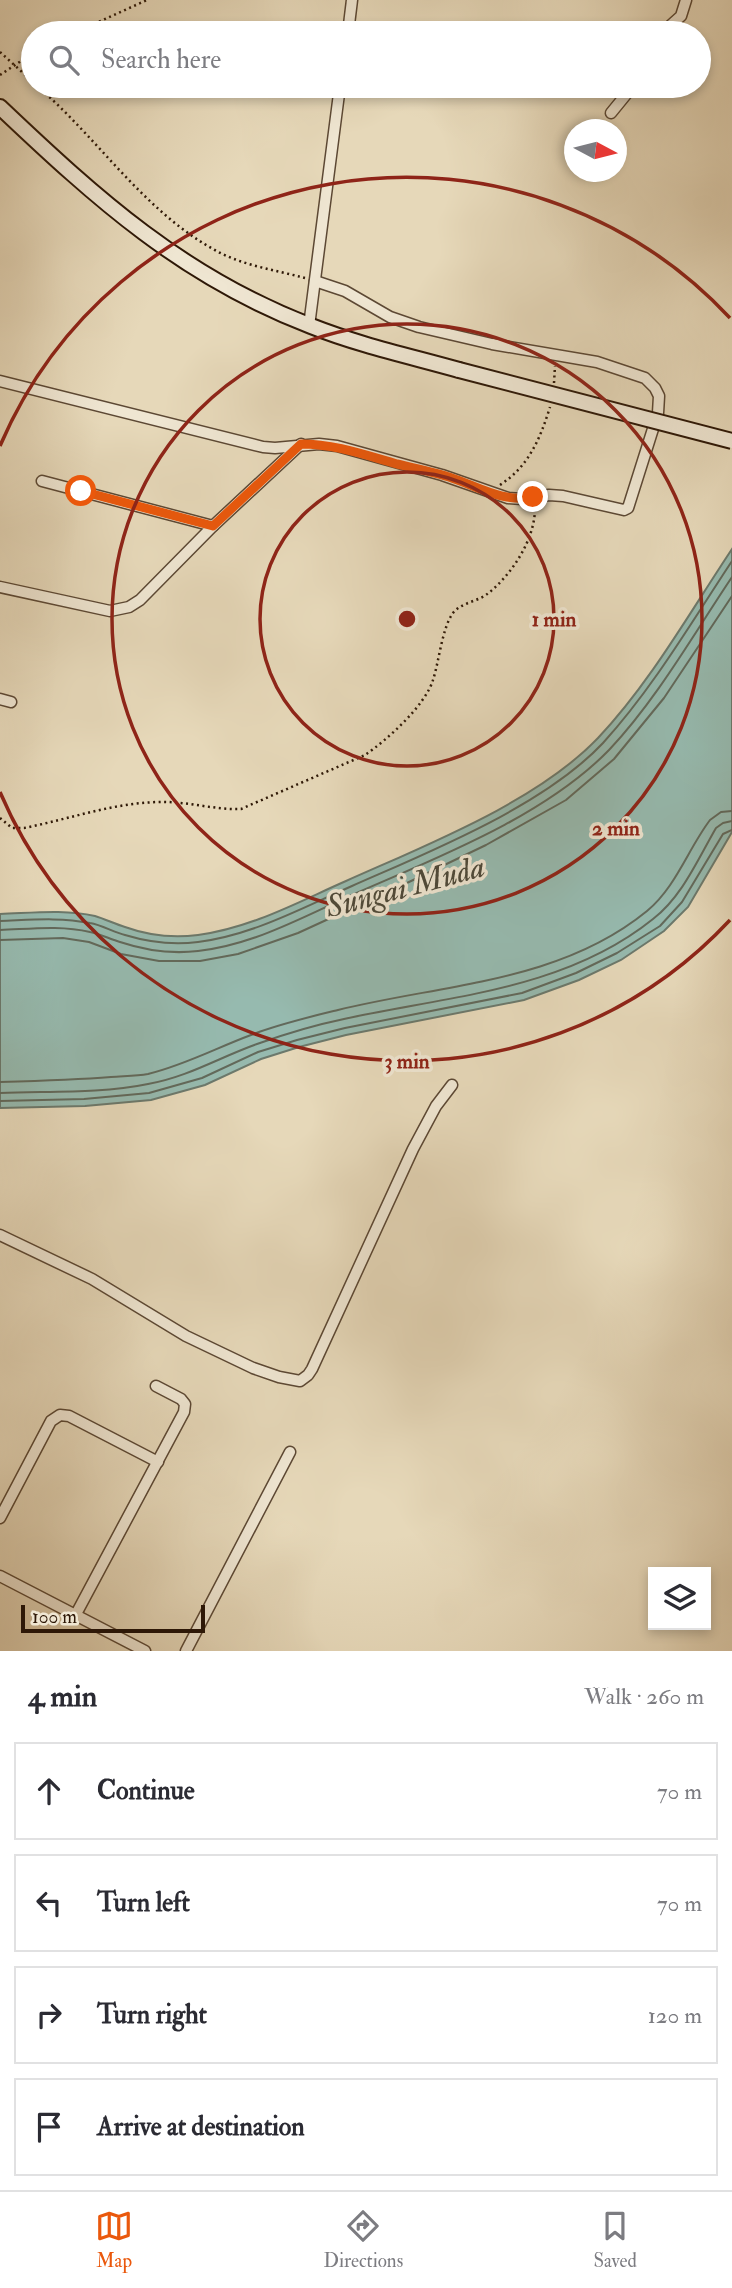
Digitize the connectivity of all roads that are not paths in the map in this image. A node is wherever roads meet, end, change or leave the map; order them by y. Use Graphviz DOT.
graph roads {
  1 [pos="352,0"];
  2 [pos="686,0"];
  3 [pos="349,21"];
  4 [pos="675,21"];
  5 [pos="339,98"];
  6 [pos="623,98"];
  7 [pos="0,107"];
  8 [pos="611,113"];
  9 [pos="315,281"];
  10 [pos="309,326"];
  11 [pos="0,381"];
  12 [pos="732,441"];
  13 [pos="301,444"];
  14 [pos="42,481"];
  15 [pos="213,526"];
  16 [pos="0,587"];
  17 [pos="0,699"];
  18 [pos="12,702"];
  19 [pos="452,1085"];
  20 [pos="0,1235"];
  21 [pos="156,1387"];
  22 [pos="290,1452"];
  23 [pos="158,1462"];
  24 [pos="0,1518"];
  25 [pos="0,1576"];
  26 [pos="75,1616"];
  27 [pos="145,1651"];
  28 [pos="186,1651"];
  1 -- 3 [label="street"];
  2 -- 4 [label="street"];
  5 -- 9 [label="street"];
  6 -- 8 [label="street"];
  7 -- 10 [label="main road"];
  9 -- 10 [label="street"];
  9 -- 13 [label="street"];
  10 -- 12 [label="main road, bridge"];
  11 -- 13 [label="street"];
  13 -- 15 [label="street"];
  14 -- 15 [label="street"];
  15 -- 16 [label="street"];
  17 -- 18 [label="street"];
  19 -- 20 [label="street"];
  21 -- 23 [label="street"];
  22 -- 28 [label="street"];
  23 -- 24 [label="street"];
  23 -- 26 [label="street"];
  25 -- 26 [label="street"];
  26 -- 27 [label="street"];
}
